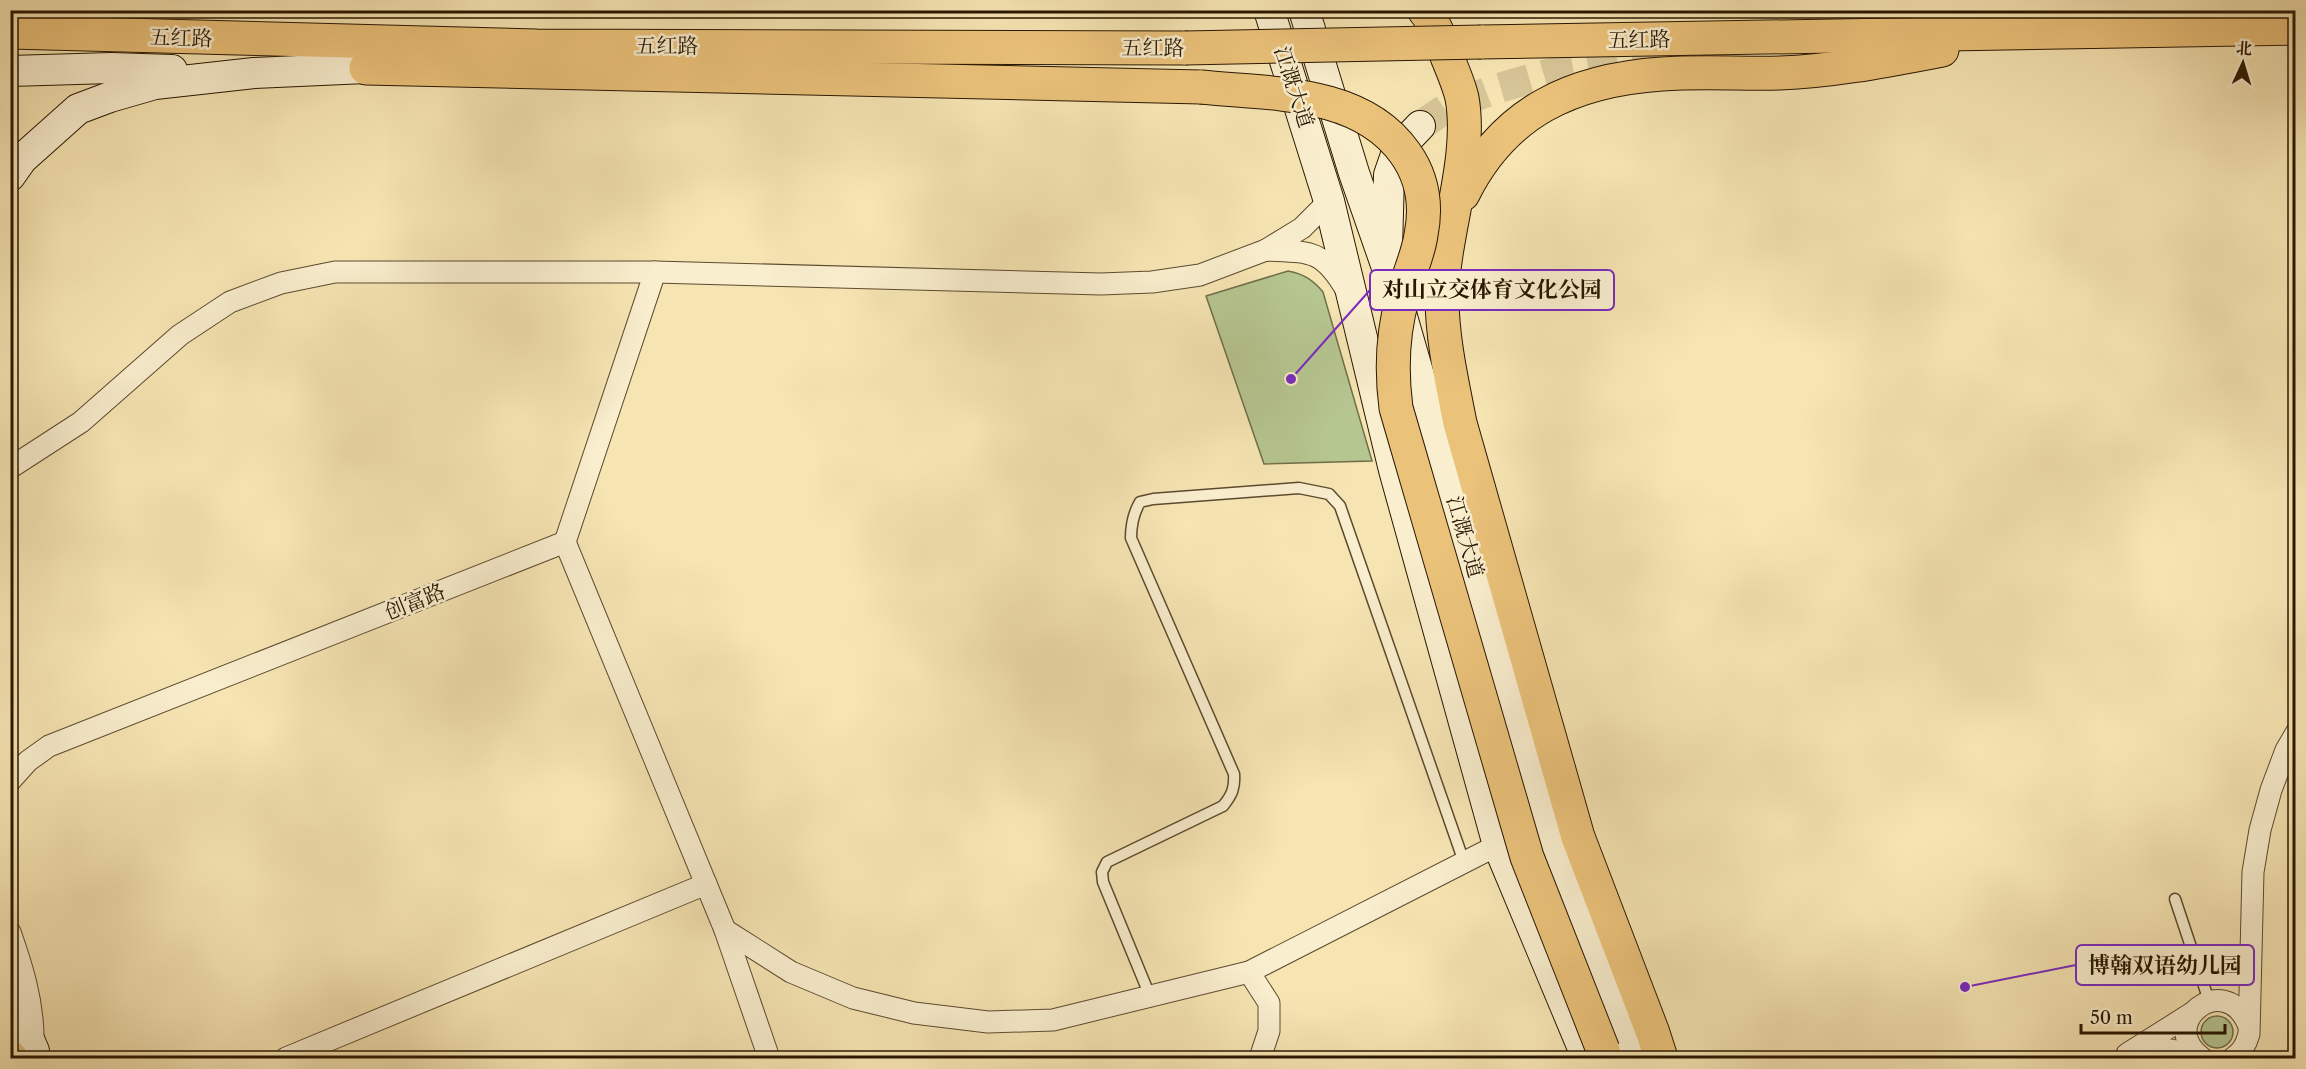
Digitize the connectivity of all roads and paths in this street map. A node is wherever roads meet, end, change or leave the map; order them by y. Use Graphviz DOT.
graph roads {
  1 [pos="1269,10"];
  2 [pos="1304,10"];
  3 [pos="1424,10"];
  4 [pos="2295,28"];
  5 [pos="10,32"];
  6 [pos="2042,33"];
  7 [pos="537,46"];
  8 [pos="366,68"];
  9 [pos="10,71"];
  10 [pos="254,73"];
  11 [pos="688,75"];
  12 [pos="1420,126"];
  13 [pos="10,176"];
  14 [pos="1329,201"];
  15 [pos="1448,238"];
  16 [pos="1266,250"];
  17 [pos="1388,270"];
  18 [pos="655,272"];
  19 [pos="1355,306"];
  20 [pos="10,468"];
  21 [pos="564,542"];
  22 [pos="2295,733"];
  23 [pos="10,781"];
  24 [pos="1498,845"];
  25 [pos="1464,862"];
  26 [pos="706,884"];
  27 [pos="2175,899"];
  28 [pos="2251,921"];
  29 [pos="725,930"];
  30 [pos="10,932"];
  31 [pos="1249,972"];
  32 [pos="10,995"];
  33 [pos="1150,996"];
  34 [pos="2209,1001"];
  35 [pos="2192,1013"];
  36 [pos="2248,1029"];
  37 [pos="22,1056"];
  38 [pos="1599,1056"];
  39 [pos="2123,1056"];
  40 [pos="286,1059"];
  41 [pos="769,1059"];
  42 [pos="1260,1059"];
  43 [pos="1638,1059"];
  44 [pos="1661,1059"];
  45 [pos="2202,1059"];
  46 [pos="2233,1059"];
  47 [pos="2257,1059"];
  1 -- 14 [label="main road, 江溉大道"];
  2 -- 17 [label="main road, 江溉大道"];
  3 -- 15 [label="highway"];
  4 -- 6 [label="highway, 五红路"];
  5 -- 7 [label="highway, 五红路"];
  6 -- 7 [label="highway, 五红路, bridge"];
  6 -- 15 [label="highway"];
  7 -- 8 [label="main road"];
  7 -- 11 [label="highway"];
  8 -- 10 [label="main road"];
  8 -- 11 [label="highway"];
  9 -- 10 [label="main road"];
  10 -- 13 [label="main road"];
  11 -- 38 [label="highway, bridge"];
  12 -- 17 [label="main road"];
  14 -- 16 [label="street"];
  14 -- 19 [label="main road, 江溉大道"];
  15 -- 44 [label="highway"];
  16 -- 18 [label="street"];
  16 -- 19 [label="street"];
  17 -- 43 [label="main road, 江溉大道"];
  18 -- 20 [label="street"];
  18 -- 21 [label="street"];
  19 -- 24 [label="main road, 江溉大道"];
  21 -- 23 [label="street, 创富路"];
  21 -- 26 [label="street"];
  22 -- 28 [label="street"];
  24 -- 25 [label="street"];
  24 -- 38 [label="main road, 江溉大道"];
  25 -- 31 [label="street"];
  25 -- 33 [label="lane"];
  26 -- 29 [label="street"];
  26 -- 40 [label="street"];
  27 -- 34 [label="lane"];
  28 -- 34 [label="street"];
  28 -- 36 [label="street"];
  29 -- 33 [label="street"];
  29 -- 41 [label="street"];
  30 -- 37 [label="street"];
  31 -- 33 [label="street"];
  31 -- 42 [label="street"];
  32 -- 37 [label="main road"];
  34 -- 35 [label="street"];
  34 -- 36 [label="street"];
  35 -- 39 [label="street"];
  35 -- 45 [label="street"];
  36 -- 46 [label="street"];
  36 -- 47 [label="street"];
  39 -- 45 [label="street"];
}
